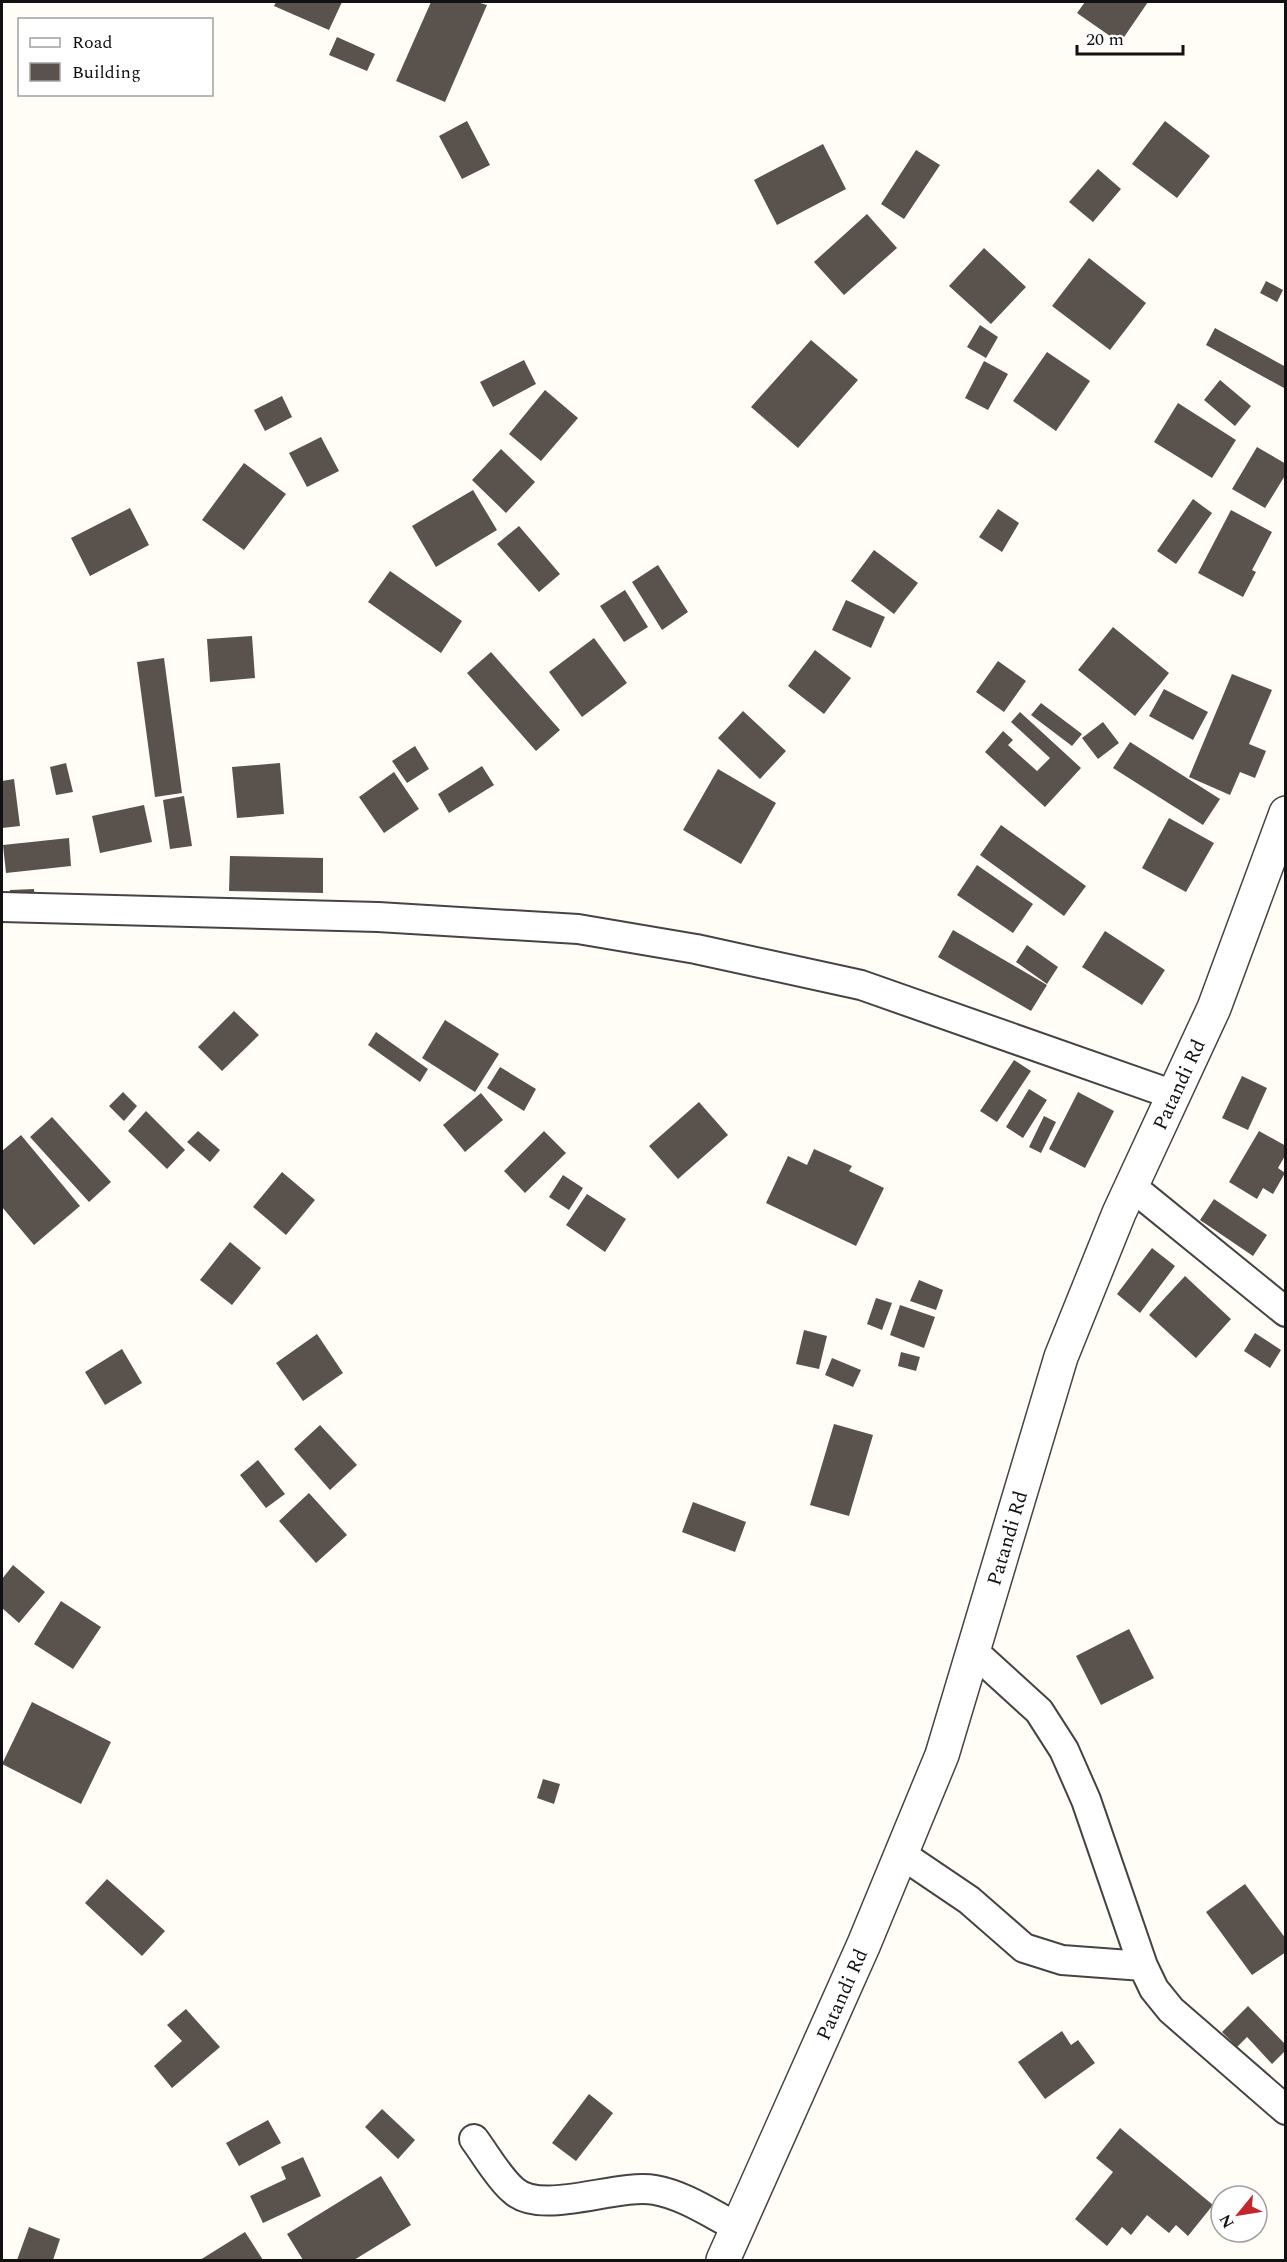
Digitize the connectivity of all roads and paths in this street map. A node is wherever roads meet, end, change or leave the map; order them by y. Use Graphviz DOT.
graph roads {
  1 [pos="1286,813"];
  2 [pos="2,906"];
  3 [pos="1174,1095"];
  4 [pos="1131,1186"];
  5 [pos="1286,1312"];
  6 [pos="972,1650"];
  7 [pos="901,1854"];
  8 [pos="1143,1966"];
  9 [pos="1286,2110"];
  10 [pos="474,2139"];
  11 [pos="739,2228"];
  12 [pos="723,2260"];
  1 -- 3 [label="street, Patandi Rd"];
  2 -- 3 [label="street"];
  3 -- 4 [label="street, Patandi Rd"];
  4 -- 5 [label="street"];
  4 -- 6 [label="street, Patandi Rd"];
  6 -- 7 [label="street, Patandi Rd"];
  6 -- 8 [label="street"];
  7 -- 8 [label="street"];
  7 -- 11 [label="street, Patandi Rd"];
  8 -- 9 [label="street"];
  10 -- 11 [label="street"];
  11 -- 12 [label="street, Patandi Rd"];
}
